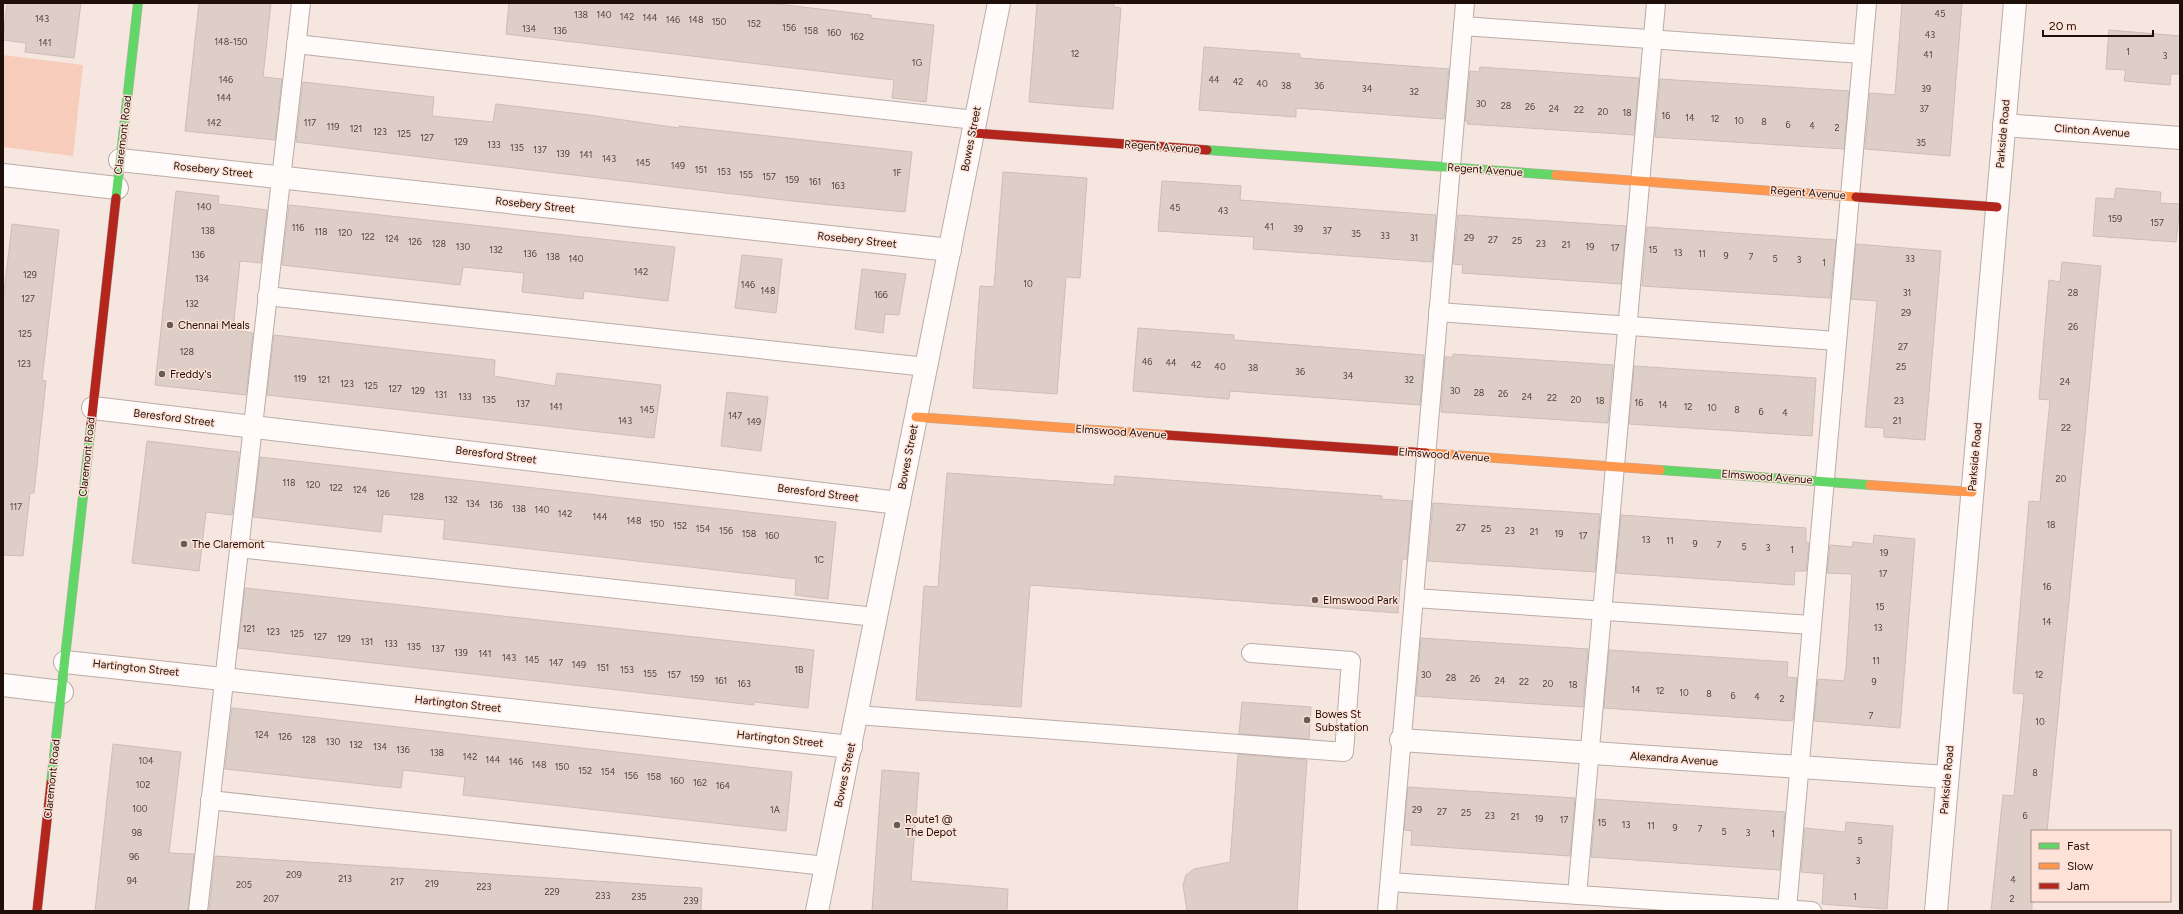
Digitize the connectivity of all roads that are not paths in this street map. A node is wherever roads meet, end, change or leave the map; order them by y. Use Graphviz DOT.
graph roads {
  1 [pos="138,3"];
  2 [pos="301,3"];
  3 [pos="999,3"];
  4 [pos="1465,3"];
  5 [pos="1656,3"];
  6 [pos="1867,3"];
  7 [pos="2015,3"];
  8 [pos="1463,26"];
  9 [pos="1653,39"];
  10 [pos="296,44"];
  11 [pos="1862,54"];
  12 [pos="2004,125"];
  13 [pos="974,126"];
  14 [pos="2180,138"];
  15 [pos="120,160"];
  16 [pos="1451,167"];
  17 [pos="3,175"];
  18 [pos="282,178"];
  19 [pos="1640,181"];
  20 [pos="117,188"];
  21 [pos="1849,196"];
  22 [pos="1997,207"];
  23 [pos="950,250"];
  24 [pos="267,296"];
  25 [pos="1438,312"];
  26 [pos="1627,326"];
  27 [pos="1837,341"];
  28 [pos="926,367"];
  29 [pos="93,408"];
  30 [pos="916,417"];
  31 [pos="253,427"];
  32 [pos="1426,453"];
  33 [pos="1614,466"];
  34 [pos="1824,482"];
  35 [pos="1972,492"];
  36 [pos="899,503"];
  37 [pos="238,548"];
  38 [pos="1414,598"];
  39 [pos="1602,611"];
  40 [pos="875,617"];
  41 [pos="1812,626"];
  42 [pos="1251,653"];
  43 [pos="65,662"];
  44 [pos="225,678"];
  45 [pos="3,685"];
  46 [pos="62,692"];
  47 [pos="857,715"];
  48 [pos="1402,740"];
  49 [pos="851,747"];
  50 [pos="1589,753"];
  51 [pos="1799,767"];
  52 [pos="1947,777"];
  53 [pos="210,800"];
  54 [pos="826,866"];
  55 [pos="1390,882"];
  56 [pos="1577,895"];
  57 [pos="1640,905"];
  58 [pos="1787,909"];
  59 [pos="37,911"];
  60 [pos="198,911"];
  61 [pos="817,911"];
  62 [pos="1387,911"];
  63 [pos="1812,911"];
  64 [pos="1936,911"];
  1 -- 15 [label="street, Claremont Road"];
  2 -- 10 [label="lane"];
  3 -- 13 [label="street, Bowes Street"];
  4 -- 8 [label="lane"];
  5 -- 9 [label="lane"];
  6 -- 11 [label="lane"];
  7 -- 12 [label="street, Parkside Road"];
  8 -- 9 [label="lane"];
  8 -- 16 [label="lane"];
  9 -- 11 [label="lane"];
  9 -- 19 [label="lane"];
  10 -- 13 [label="lane"];
  10 -- 18 [label="lane"];
  11 -- 21 [label="lane"];
  12 -- 14 [label="street, Clinton Avenue"];
  12 -- 22 [label="street, Parkside Road"];
  13 -- 16 [label="street, Regent Avenue"];
  13 -- 23 [label="street, Bowes Street"];
  15 -- 18 [label="street, Rosebery Street"];
  15 -- 20 [label="street, Claremont Road"];
  16 -- 19 [label="street, Regent Avenue"];
  16 -- 25 [label="lane"];
  17 -- 20 [label="street"];
  18 -- 23 [label="street, Rosebery Street"];
  18 -- 24 [label="lane"];
  19 -- 21 [label="street, Regent Avenue"];
  19 -- 26 [label="lane"];
  20 -- 29 [label="street, Claremont Road"];
  21 -- 22 [label="street, Regent Avenue"];
  21 -- 27 [label="lane"];
  22 -- 35 [label="street, Parkside Road"];
  23 -- 28 [label="street, Bowes Street"];
  24 -- 28 [label="lane"];
  24 -- 31 [label="lane"];
  25 -- 26 [label="lane"];
  25 -- 32 [label="lane"];
  26 -- 27 [label="lane"];
  26 -- 33 [label="lane"];
  27 -- 34 [label="lane"];
  28 -- 30 [label="street, Bowes Street"];
  29 -- 31 [label="street, Beresford Street"];
  29 -- 43 [label="street, Claremont Road"];
  30 -- 32 [label="street, Elmswood Avenue"];
  30 -- 36 [label="street, Bowes Street"];
  31 -- 36 [label="street, Beresford Street"];
  31 -- 37 [label="lane"];
  32 -- 33 [label="street, Elmswood Avenue"];
  32 -- 38 [label="lane"];
  33 -- 34 [label="street, Elmswood Avenue"];
  33 -- 39 [label="lane"];
  34 -- 35 [label="street, Elmswood Avenue"];
  34 -- 41 [label="lane"];
  35 -- 52 [label="street, Parkside Road"];
  36 -- 40 [label="street, Bowes Street"];
  37 -- 40 [label="lane"];
  37 -- 44 [label="lane"];
  38 -- 39 [label="lane"];
  38 -- 48 [label="lane"];
  39 -- 41 [label="lane"];
  39 -- 50 [label="lane"];
  40 -- 47 [label="street, Bowes Street"];
  41 -- 51 [label="lane"];
  42 -- 47 [label="lane"];
  43 -- 44 [label="street, Hartington Street"];
  43 -- 46 [label="street, Claremont Road"];
  44 -- 49 [label="street, Hartington Street"];
  44 -- 53 [label="lane"];
  45 -- 46 [label="street"];
  46 -- 59 [label="street, Claremont Road"];
  47 -- 49 [label="street, Bowes Street"];
  48 -- 50 [label="street, Alexandra Avenue"];
  48 -- 55 [label="lane"];
  49 -- 54 [label="street, Bowes Street"];
  50 -- 51 [label="street, Alexandra Avenue"];
  50 -- 56 [label="lane"];
  51 -- 52 [label="street, Alexandra Avenue"];
  51 -- 58 [label="lane"];
  52 -- 64 [label="street, Parkside Road"];
  53 -- 54 [label="lane"];
  53 -- 60 [label="lane"];
  54 -- 61 [label="street, Bowes Street"];
  55 -- 56 [label="lane"];
  55 -- 62 [label="lane"];
  56 -- 57 [label="lane"];
  57 -- 58 [label="lane"];
  58 -- 63 [label="lane"];
}
